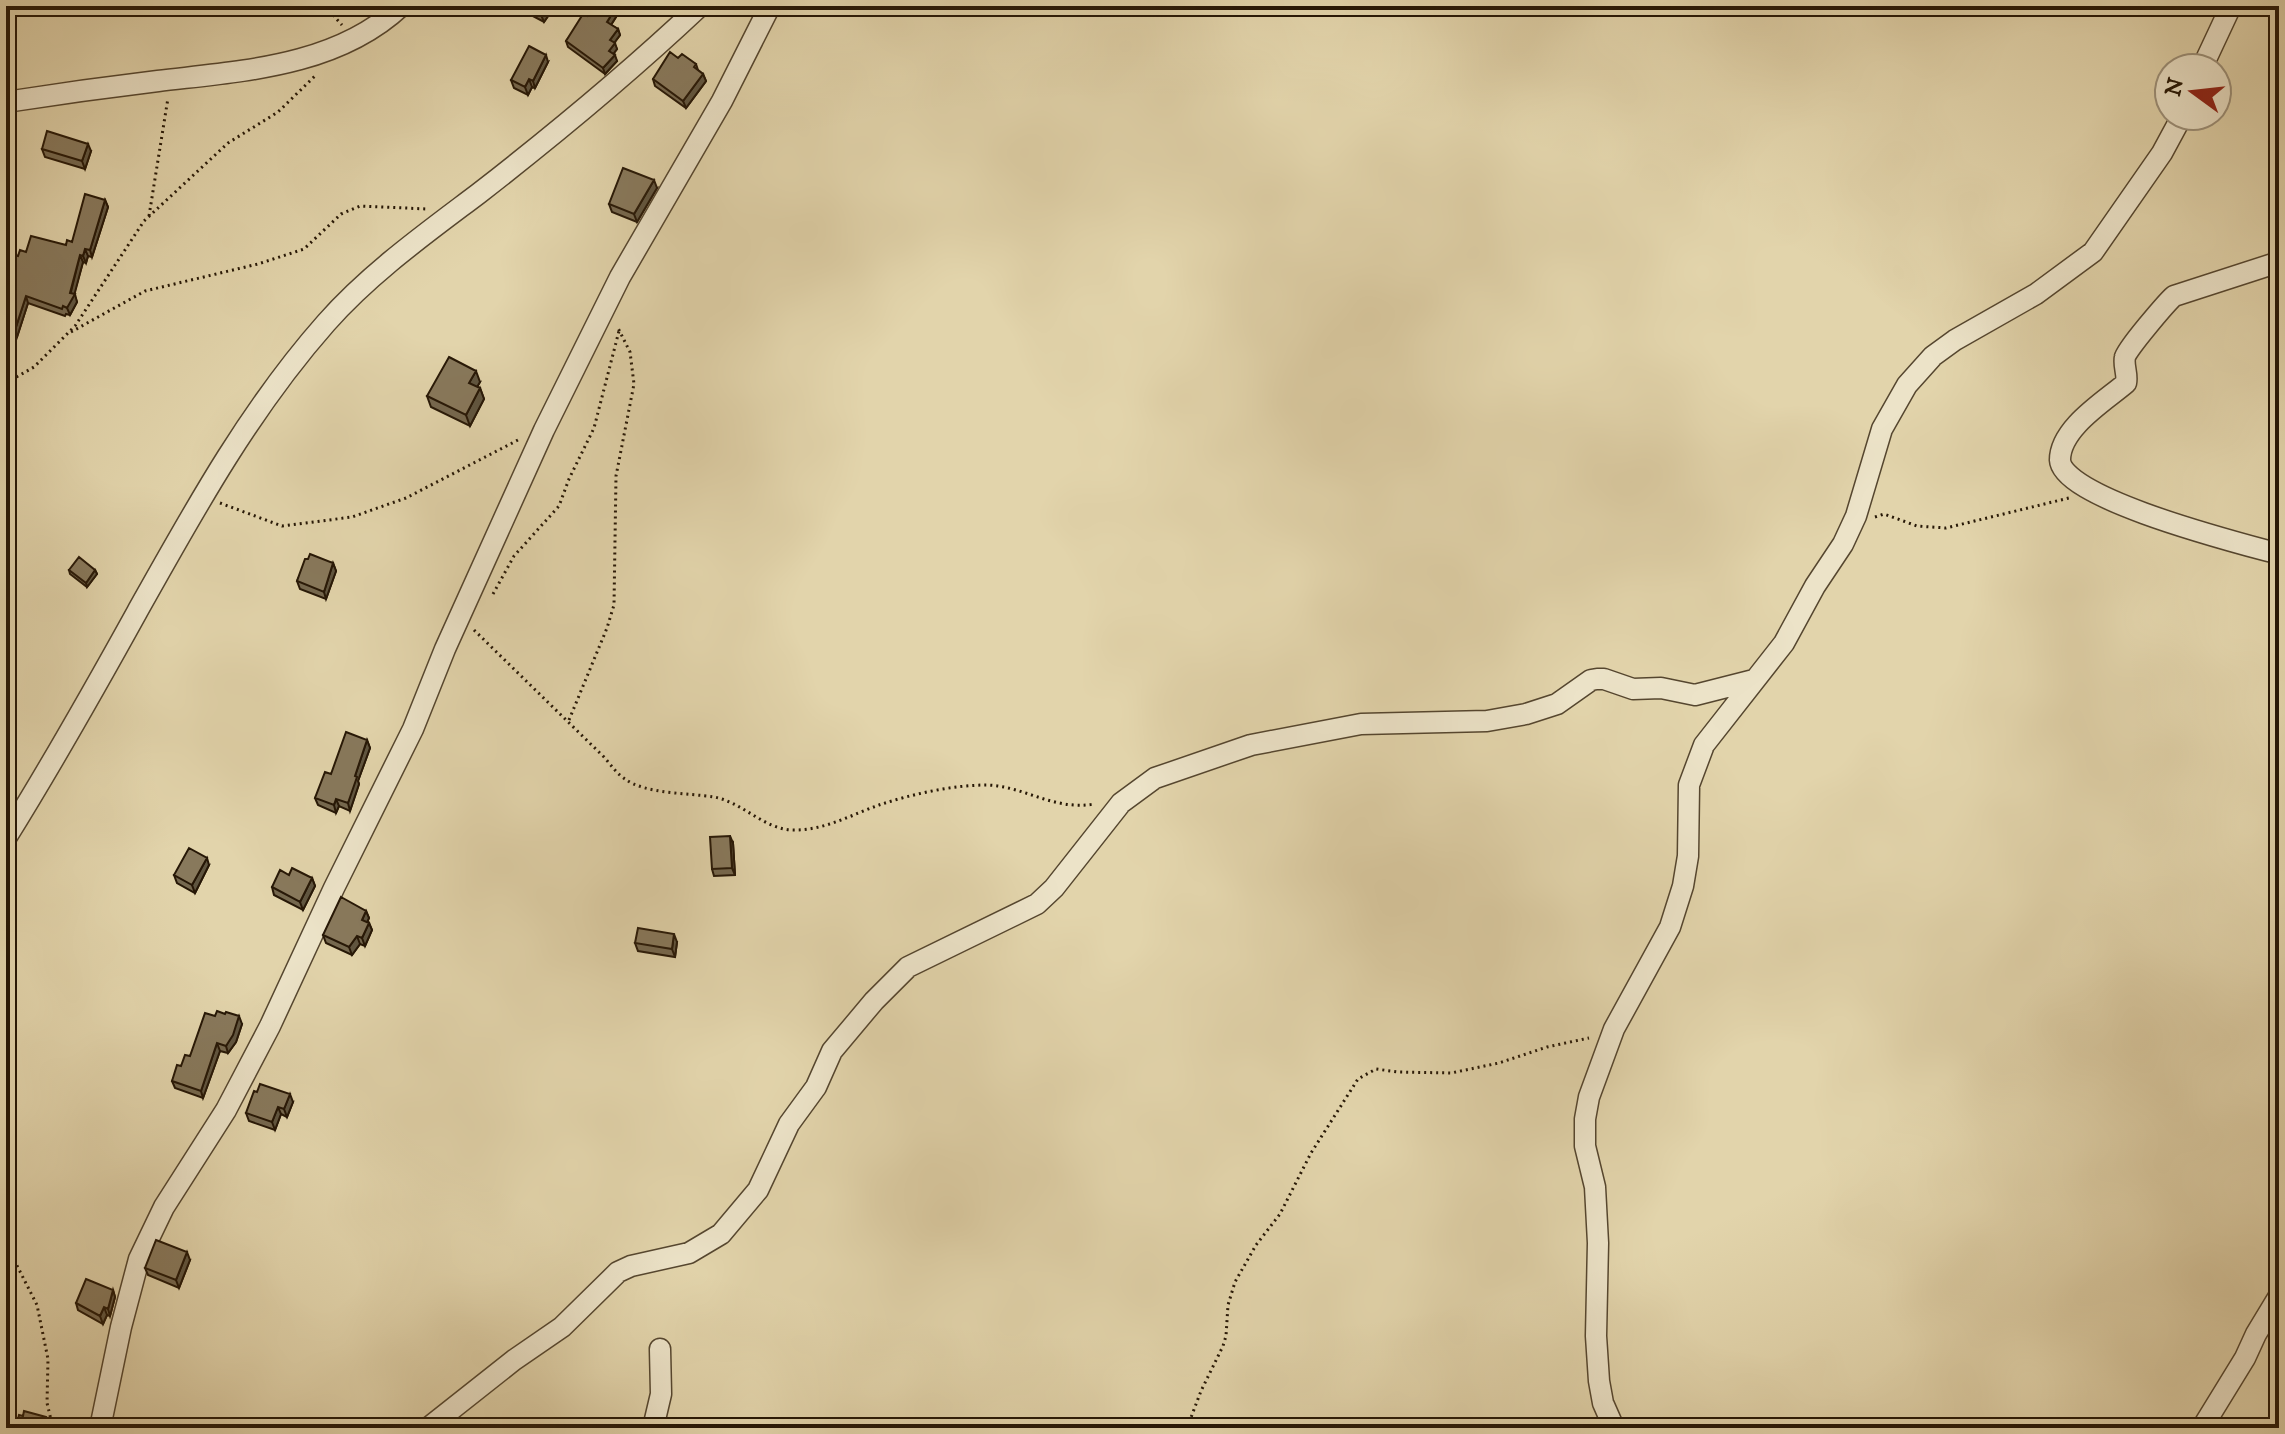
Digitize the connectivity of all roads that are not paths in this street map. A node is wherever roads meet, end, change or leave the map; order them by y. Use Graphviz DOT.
graph roads {
  1 [pos="401,6"];
  2 [pos="700,6"];
  3 [pos="770,6"];
  4 [pos="2231,6"];
  5 [pos="2209,52"];
  6 [pos="6,102"];
  7 [pos="2173,132"];
  8 [pos="2279,262"];
  9 [pos="2279,554"];
  10 [pos="1754,680"];
  11 [pos="6,838"];
  12 [pos="2279,1296"];
  13 [pos="660,1349"];
  14 [pos="2202,1425"];
  15 [pos="100,1428"];
  16 [pos="428,1428"];
  17 [pos="653,1428"];
  18 [pos="1614,1428"];
  1 -- 6 [label="street"];
  2 -- 11 [label="street"];
  3 -- 15 [label="street"];
  4 -- 5 [label="street"];
  7 -- 10 [label="street"];
  8 -- 9 [label="street"];
  10 -- 16 [label="street"];
  10 -- 18 [label="street"];
  12 -- 14 [label="street"];
  13 -- 17 [label="street"];
}
